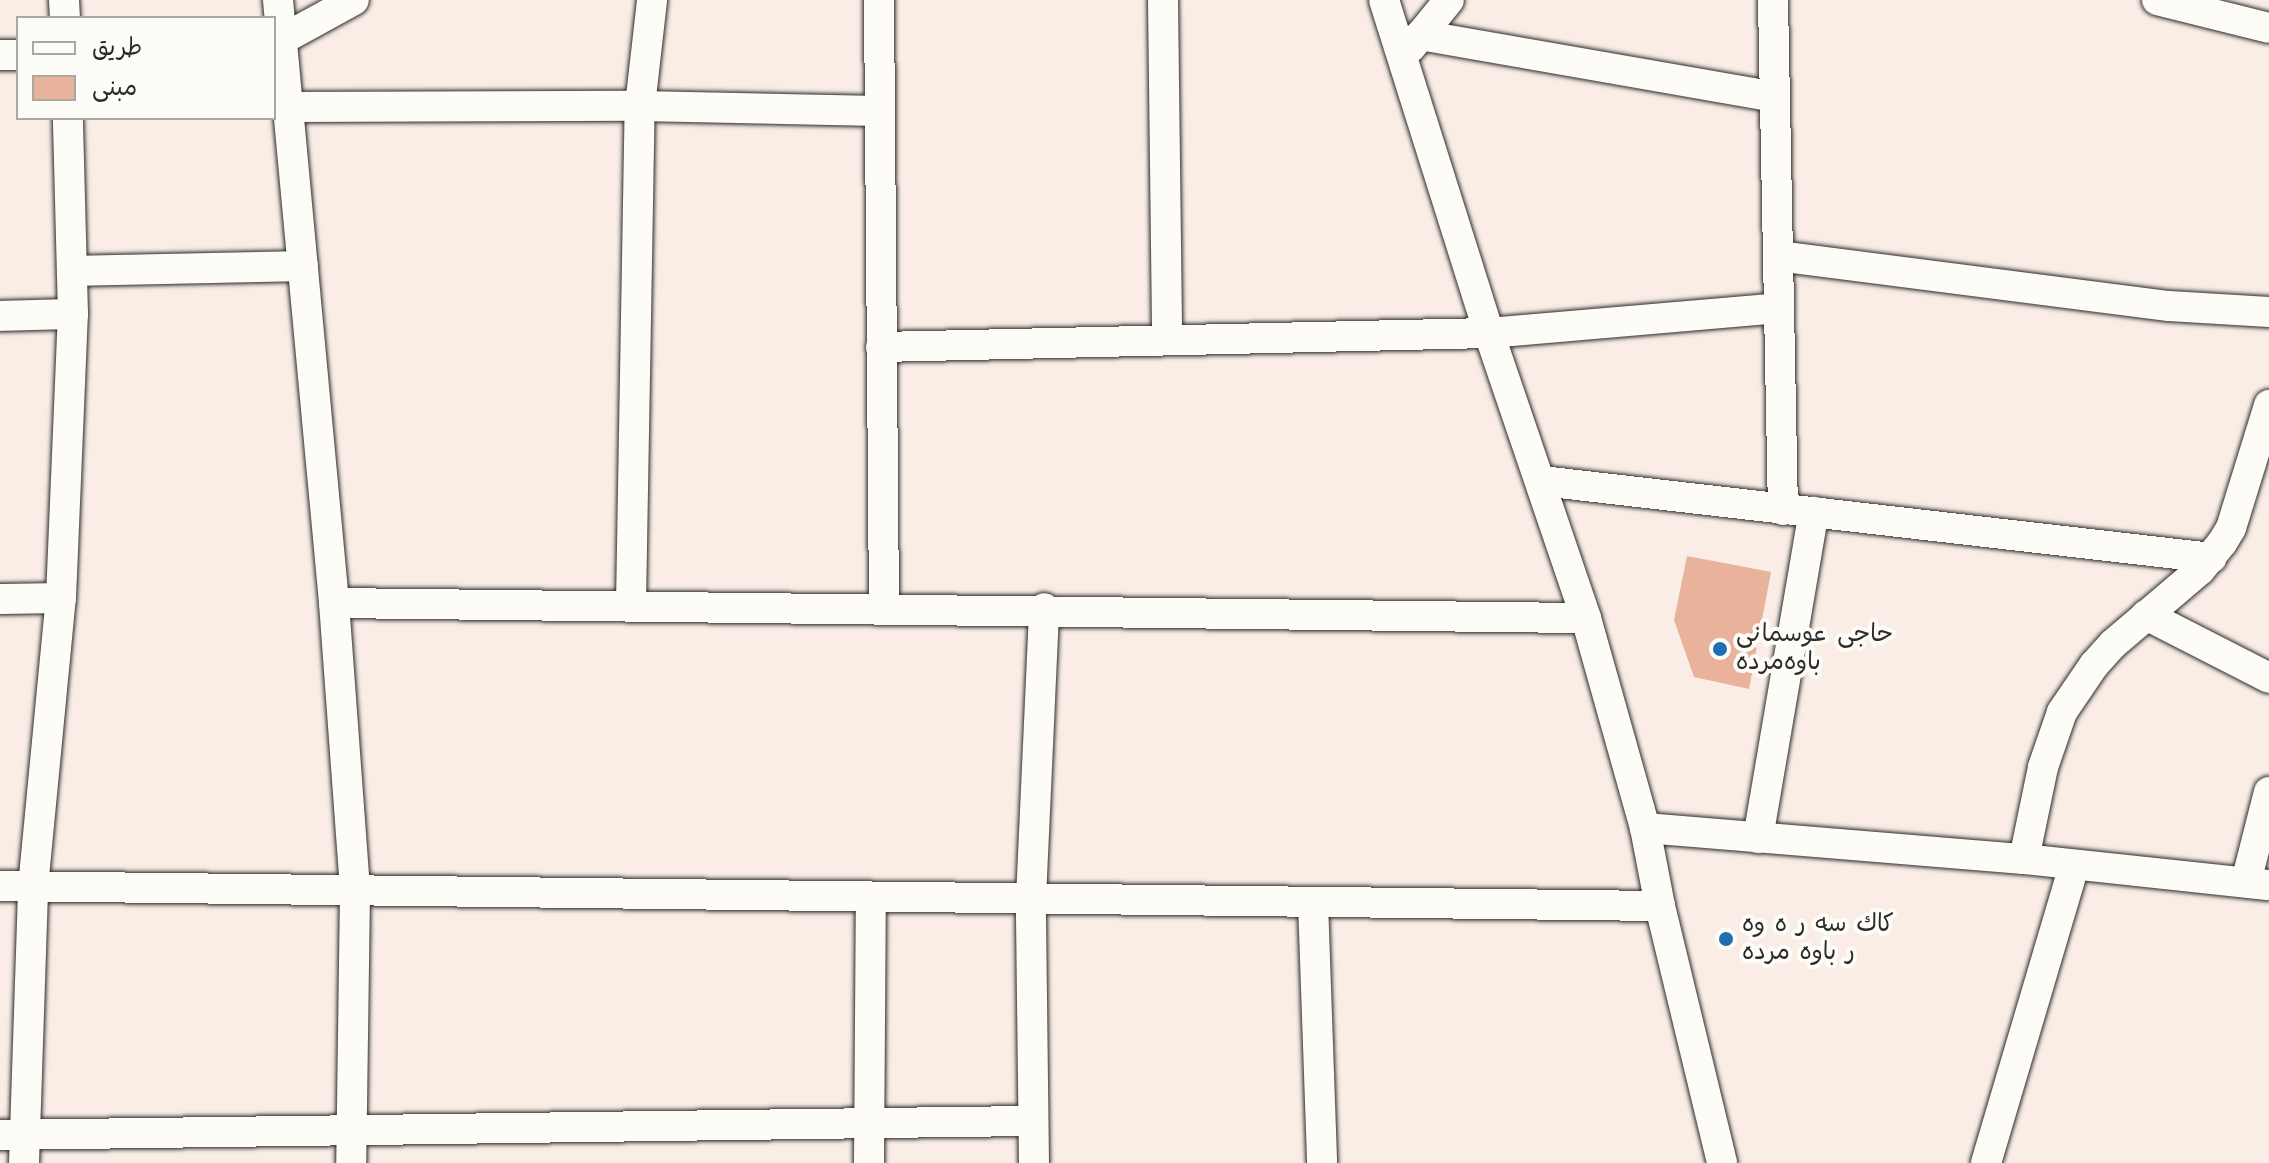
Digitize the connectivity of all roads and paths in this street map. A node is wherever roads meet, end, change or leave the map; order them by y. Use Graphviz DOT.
graph roads {
  1 [pos="278,0"];
  2 [pos="354,0"];
  3 [pos="652,0"];
  4 [pos="879,0"];
  5 [pos="1163,0"];
  6 [pos="1384,0"];
  7 [pos="1449,0"];
  8 [pos="1773,0"];
  9 [pos="2157,0"];
  10 [pos="2269,28"];
  11 [pos="281,40"];
  12 [pos="1412,45"];
  13 [pos="1775,97"];
  14 [pos="640,106"];
  15 [pos="288,107"];
  16 [pos="879,111"];
  17 [pos="68,120"];
  18 [pos="1778,256"];
  19 [pos="303,266"];
  20 [pos="72,271"];
  21 [pos="1779,308"];
  22 [pos="2269,312"];
  23 [pos="73,314"];
  24 [pos="0,316"];
  25 [pos="1489,333"];
  26 [pos="1167,340"];
  27 [pos="881,347"];
  28 [pos="2269,405"];
  29 [pos="1542,481"];
  30 [pos="1783,510"];
  31 [pos="1814,512"];
  32 [pos="2212,558"];
  33 [pos="61,598"];
  34 [pos="0,599"];
  35 [pos="334,603"];
  36 [pos="631,604"];
  37 [pos="884,607"];
  38 [pos="1044,608"];
  39 [pos="2146,615"];
  40 [pos="1586,618"];
  41 [pos="2269,678"];
  42 [pos="2269,792"];
  43 [pos="1645,828"];
  44 [pos="1758,838"];
  45 [pos="2024,859"];
  46 [pos="2074,866"];
  47 [pos="2258,884"];
  48 [pos="0,886"];
  49 [pos="33,887"];
  50 [pos="355,892"];
  51 [pos="871,897"];
  52 [pos="1031,899"];
  53 [pos="1313,902"];
  54 [pos="1660,906"];
  55 [pos="1033,1121"];
  56 [pos="871,1123"];
  57 [pos="351,1130"];
  58 [pos="16,1144"];
  59 [pos="351,1163"];
  60 [pos="869,1163"];
  61 [pos="1034,1163"];
  62 [pos="1322,1163"];
  63 [pos="1722,1163"];
  64 [pos="1986,1163"];
  1 -- 11 [label="street"];
  2 -- 11 [label="street"];
  3 -- 14 [label="street"];
  4 -- 16 [label="street"];
  5 -- 26 [label="street"];
  6 -- 12 [label="street"];
  7 -- 12 [label="street"];
  8 -- 13 [label="street"];
  9 -- 10 [label="street"];
  11 -- 15 [label="street"];
  12 -- 13 [label="street"];
  12 -- 25 [label="street"];
  13 -- 18 [label="street"];
  14 -- 15 [label="street"];
  14 -- 16 [label="street"];
  14 -- 36 [label="street"];
  15 -- 19 [label="street"];
  16 -- 27 [label="street"];
  17 -- 20 [label="street"];
  18 -- 21 [label="street"];
  18 -- 22 [label="street"];
  19 -- 20 [label="street"];
  19 -- 35 [label="street"];
  20 -- 23 [label="street"];
  21 -- 25 [label="street"];
  21 -- 30 [label="street"];
  23 -- 24 [label="street"];
  23 -- 33 [label="street"];
  25 -- 26 [label="street"];
  25 -- 29 [label="street"];
  26 -- 27 [label="street"];
  27 -- 37 [label="street"];
  28 -- 32 [label="street"];
  29 -- 30 [label="street"];
  29 -- 40 [label="street"];
  30 -- 31 [label="street"];
  31 -- 32 [label="street"];
  31 -- 44 [label="street"];
  32 -- 39 [label="street"];
  33 -- 34 [label="street"];
  33 -- 49 [label="street"];
  35 -- 36 [label="street"];
  35 -- 50 [label="street"];
  36 -- 37 [label="street"];
  37 -- 38 [label="street"];
  38 -- 40 [label="street"];
  38 -- 52 [label="street"];
  39 -- 41 [label="street"];
  39 -- 45 [label="street"];
  40 -- 43 [label="street"];
  42 -- 47 [label="street"];
  43 -- 44 [label="street"];
  43 -- 54 [label="street"];
  44 -- 45 [label="street"];
  45 -- 46 [label="street"];
  46 -- 47 [label="street"];
  46 -- 64 [label="street"];
  48 -- 49 [label="street"];
  49 -- 50 [label="street"];
  49 -- 58 [label="street"];
  50 -- 51 [label="street"];
  50 -- 57 [label="street"];
  51 -- 52 [label="street"];
  51 -- 56 [label="street"];
  52 -- 53 [label="street"];
  52 -- 55 [label="street"];
  53 -- 54 [label="street"];
  53 -- 62 [label="street"];
  54 -- 63 [label="street"];
  55 -- 56 [label="street"];
  55 -- 61 [label="street"];
  56 -- 57 [label="street"];
  56 -- 60 [label="street"];
  57 -- 58 [label="street"];
  57 -- 59 [label="street"];
}
